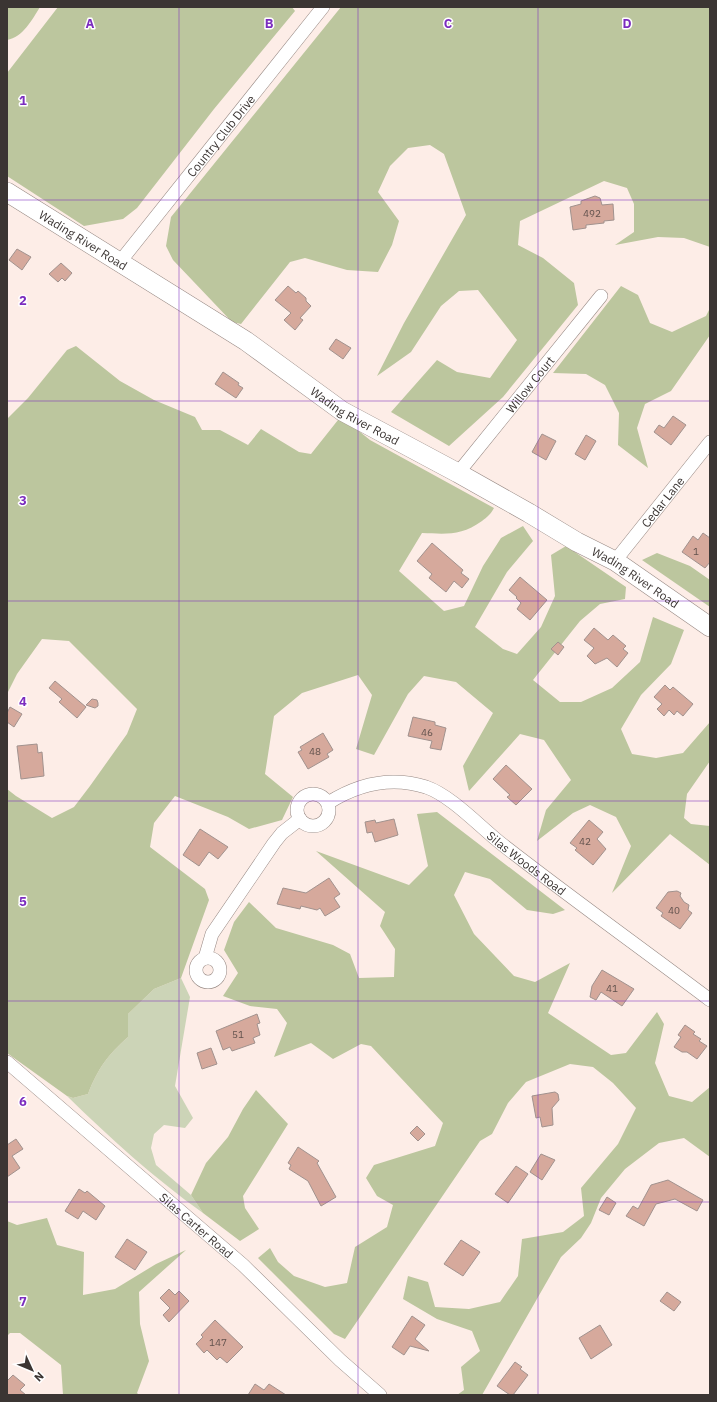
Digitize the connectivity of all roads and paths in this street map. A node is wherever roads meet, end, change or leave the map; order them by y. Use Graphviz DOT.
graph roads {
  1 [pos="323,7"];
  2 [pos="7,192"];
  3 [pos="119,263"];
  4 [pos="602,296"];
  5 [pos="710,442"];
  6 [pos="458,473"];
  7 [pos="615,561"];
  8 [pos="710,627"];
  9 [pos="328,803"];
  10 [pos="300,819"];
  11 [pos="205,958"];
  12 [pos="710,1000"];
  13 [pos="7,1062"];
  14 [pos="380,1395"];
  1 -- 3 [label="street, Country Club Drive"];
  2 -- 3 [label="main road, Wading River Road"];
  3 -- 6 [label="main road, Wading River Road"];
  4 -- 6 [label="street, Willow Court"];
  5 -- 7 [label="street, Cedar Lane"];
  6 -- 7 [label="main road, Wading River Road"];
  7 -- 8 [label="main road, Wading River Road"];
  9 -- 10 [label="street"];
  9 -- 10 [label="street"];
  9 -- 12 [label="street, Silas Woods Road"];
  10 -- 11 [label="street"];
  13 -- 14 [label="street, Silas Carter Road"];
}
